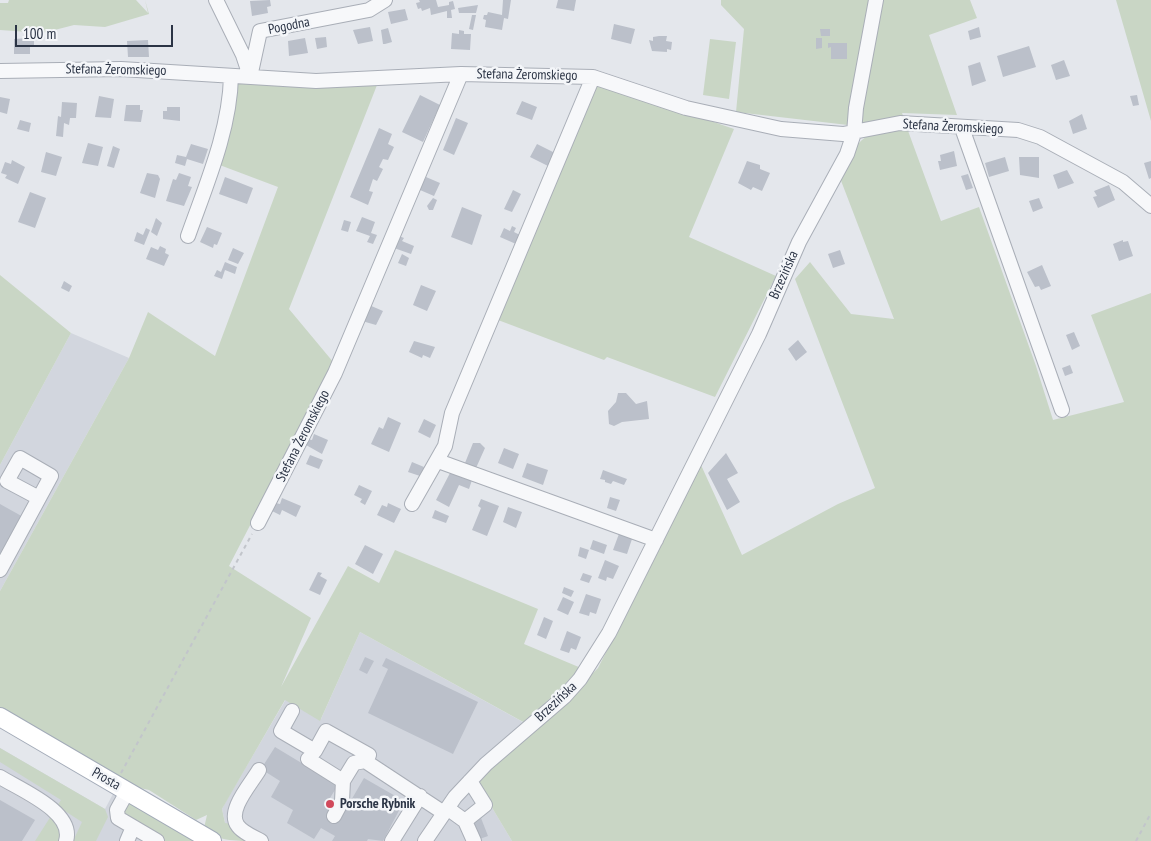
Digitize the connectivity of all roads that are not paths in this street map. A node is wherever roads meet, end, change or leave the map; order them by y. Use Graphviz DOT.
graph roads {
  1 [pos="216,0"];
  2 [pos="385,0"];
  3 [pos="876,0"];
  4 [pos="0,70"];
  5 [pos="462,74"];
  6 [pos="231,76"];
  7 [pos="250,77"];
  8 [pos="593,77"];
  9 [pos="962,128"];
  10 [pos="854,133"];
  11 [pos="1151,206"];
  12 [pos="188,236"];
  13 [pos="1062,410"];
  14 [pos="438,461"];
  15 [pos="39,498"];
  16 [pos="412,504"];
  17 [pos="258,523"];
  18 [pos="656,540"];
  19 [pos="0,570"];
  20 [pos="292,711"];
  21 [pos="0,717"];
  22 [pos="308,759"];
  23 [pos="365,760"];
  24 [pos="259,770"];
  25 [pos="0,777"];
  26 [pos="343,781"];
  27 [pos="470,781"];
  28 [pos="121,788"];
  29 [pos="420,796"];
  30 [pos="445,811"];
  31 [pos="334,816"];
  32 [pos="465,821"];
  33 [pos="133,827"];
  34 [pos="66,841"];
  35 [pos="127,841"];
  36 [pos="157,841"];
  37 [pos="212,841"];
  38 [pos="261,841"];
  39 [pos="392,841"];
  40 [pos="425,841"];
  41 [pos="474,841"];
  1 -- 7 [label="street"];
  2 -- 7 [label="street, Pogodna"];
  3 -- 10 [label="street, Brzezińska"];
  4 -- 6 [label="street, Stefana Żeromskiego"];
  5 -- 7 [label="street, Stefana Żeromskiego"];
  5 -- 8 [label="street, Stefana Żeromskiego"];
  5 -- 17 [label="street, Stefana Żeromskiego"];
  6 -- 7 [label="street, Stefana Żeromskiego"];
  6 -- 12 [label="street"];
  8 -- 10 [label="street, Stefana Żeromskiego"];
  8 -- 14 [label="street, Stefana Żeromskiego"];
  9 -- 10 [label="street, Stefana Żeromskiego"];
  9 -- 11 [label="street, Stefana Żeromskiego"];
  9 -- 13 [label="street"];
  10 -- 18 [label="street, Brzezińska"];
  14 -- 16 [label="street, Stefana Żeromskiego"];
  14 -- 18 [label="street"];
  15 -- 19 [label="street"];
  18 -- 27 [label="street, Brzezińska"];
  20 -- 23 [label="street"];
  21 -- 28 [label="main road, Prosta"];
  22 -- 26 [label="street"];
  23 -- 26 [label="street"];
  23 -- 29 [label="street"];
  24 -- 38 [label="street"];
  25 -- 34 [label="street"];
  26 -- 31 [label="street"];
  27 -- 30 [label="street, Brzezińska"];
  27 -- 32 [label="street"];
  28 -- 33 [label="street"];
  28 -- 37 [label="main road, Prosta"];
  29 -- 30 [label="street"];
  29 -- 39 [label="street"];
  30 -- 32 [label="street"];
  30 -- 40 [label="street, Brzezińska"];
  32 -- 41 [label="street"];
  33 -- 35 [label="street"];
  33 -- 36 [label="street"];
}
